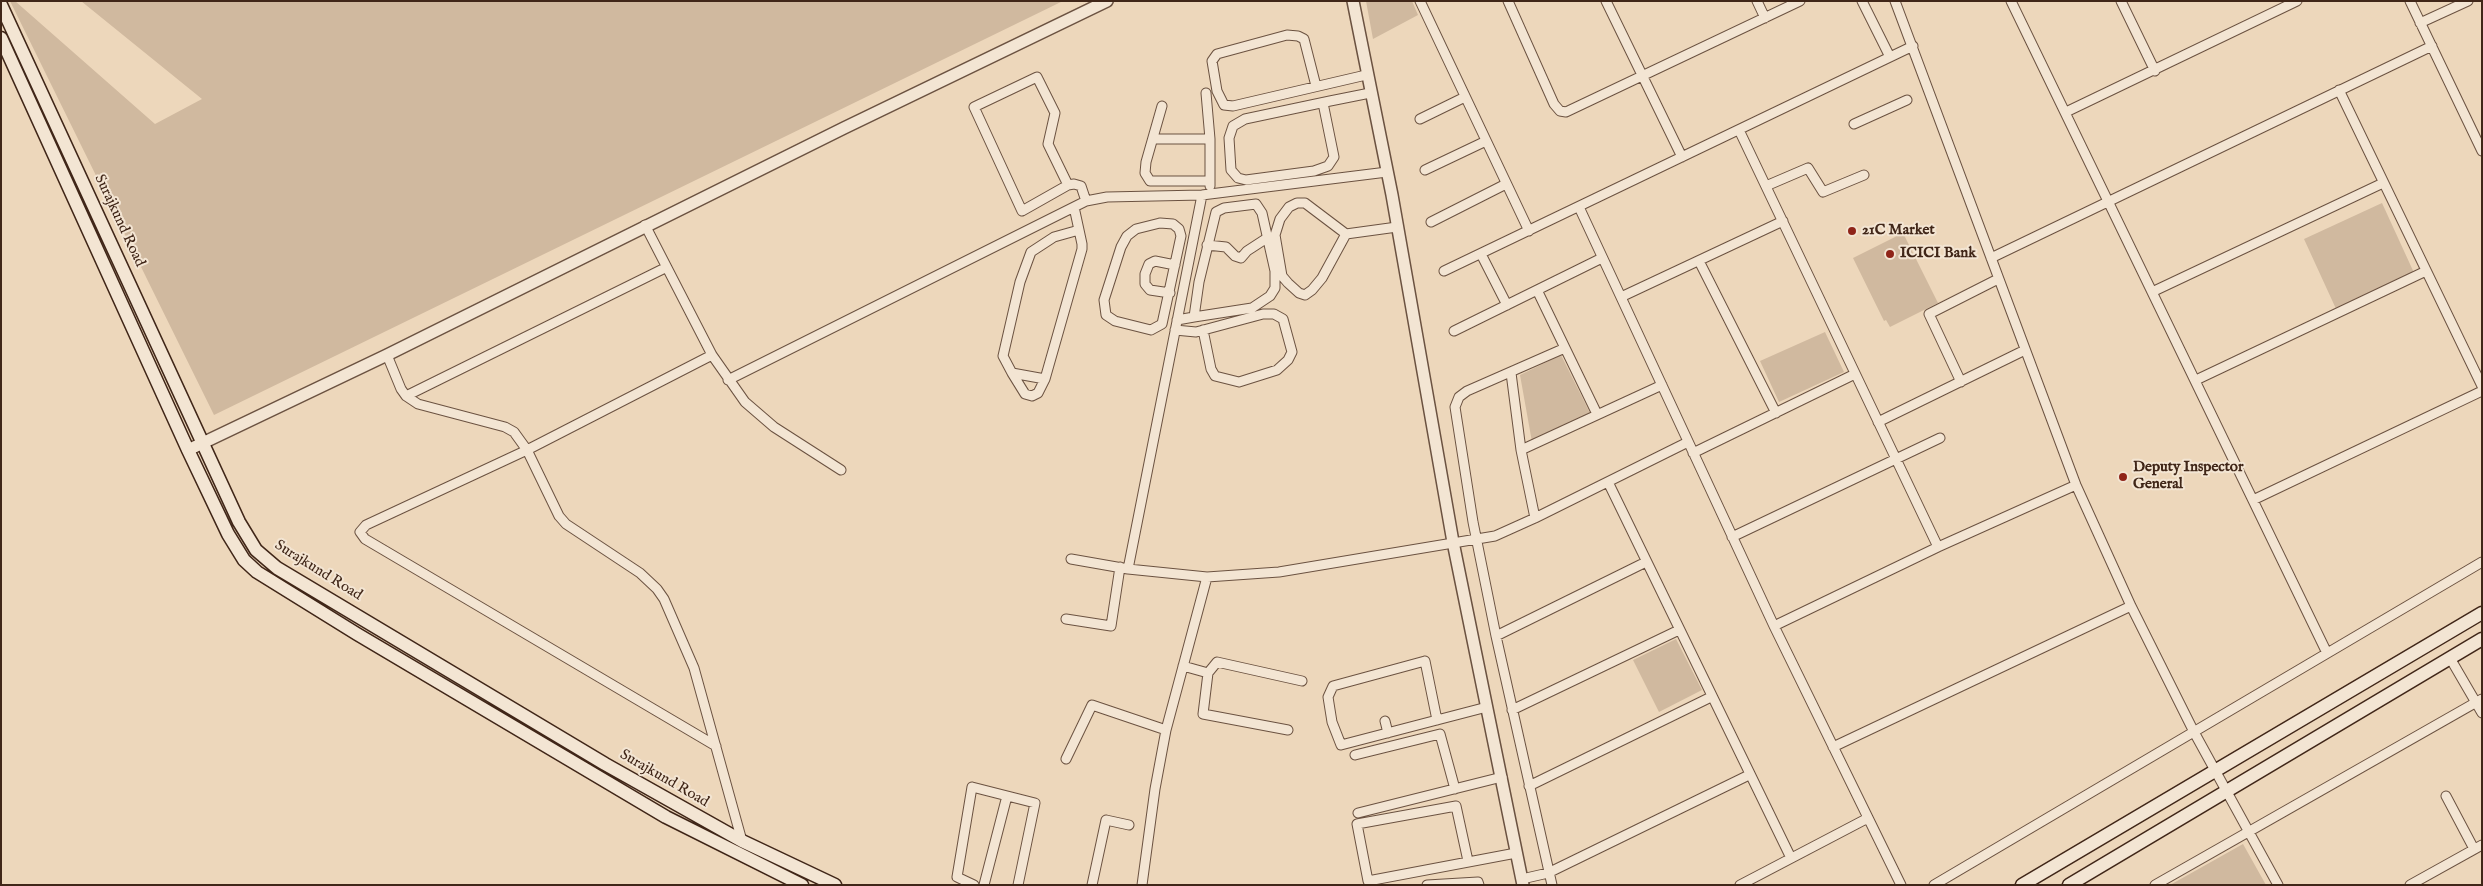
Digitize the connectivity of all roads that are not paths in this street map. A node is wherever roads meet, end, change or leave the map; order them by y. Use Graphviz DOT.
graph roads {
  1 [pos="1107,1"];
  2 [pos="1353,1"];
  3 [pos="1420,1"];
  4 [pos="1508,1"];
  5 [pos="1606,1"];
  6 [pos="1757,1"];
  7 [pos="1800,1"];
  8 [pos="1862,1"];
  9 [pos="1895,1"];
  10 [pos="2011,1"];
  11 [pos="2120,1"];
  12 [pos="2296,1"];
  13 [pos="2410,1"];
  14 [pos="2468,1"];
  15 [pos="1,4"];
  16 [pos="1765,18"];
  17 [pos="2420,23"];
  18 [pos="1,38"];
  19 [pos="1913,46"];
  20 [pos="2432,46"];
  21 [pos="1890,57"];
  22 [pos="2155,71"];
  23 [pos="1366,75"];
  24 [pos="1643,76"];
  25 [pos="1316,86"];
  26 [pos="2339,90"];
  27 [pos="1206,93"];
  28 [pos="1370,93"];
  29 [pos="1465,97"];
  30 [pos="1907,100"];
  31 [pos="1323,103"];
  32 [pos="1162,106"];
  33 [pos="2066,112"];
  34 [pos="1420,119"];
  35 [pos="1854,124"];
  36 [pos="1739,130"];
  37 [pos="1153,139"];
  38 [pos="1210,139"];
  39 [pos="1486,141"];
  40 [pos="2482,151"];
  41 [pos="1682,157"];
  42 [pos="1425,170"];
  43 [pos="1387,172"];
  44 [pos="1864,174"];
  45 [pos="1210,181"];
  46 [pos="2383,183"];
  47 [pos="1506,184"];
  48 [pos="1068,185"];
  49 [pos="1766,186"];
  50 [pos="1206,195"];
  51 [pos="1086,201"];
  52 [pos="2108,203"];
  53 [pos="1074,207"];
  54 [pos="1579,207"];
  55 [pos="1782,221"];
  56 [pos="1431,222"];
  57 [pos="645,225"];
  58 [pos="1397,227"];
  59 [pos="1079,230"];
  60 [pos="1529,231"];
  61 [pos="1346,234"];
  62 [pos="1267,238"];
  63 [pos="1207,245"];
  64 [pos="1481,254"];
  65 [pos="1602,258"];
  66 [pos="1990,258"];
  67 [pos="1699,261"];
  68 [pos="1175,265"];
  69 [pos="665,268"];
  70 [pos="2426,271"];
  71 [pos="1444,272"];
  72 [pos="1173,277"];
  73 [pos="1185,278"];
  74 [pos="1998,279"];
  75 [pos="1537,290"];
  76 [pos="1170,292"];
  77 [pos="2152,292"];
  78 [pos="1620,297"];
  79 [pos="1507,305"];
  80 [pos="1194,317"];
  81 [pos="1177,320"];
  82 [pos="1175,330"];
  83 [pos="1203,330"];
  84 [pos="1454,331"];
  85 [pos="1565,348"];
  86 [pos="2025,350"];
  87 [pos="386,355"];
  88 [pos="712,355"];
  89 [pos="1012,373"];
  90 [pos="1510,373"];
  91 [pos="1856,374"];
  92 [pos="1045,379"];
  93 [pos="728,380"];
  94 [pos="2196,380"];
  95 [pos="1961,382"];
  96 [pos="1662,385"];
  97 [pos="2482,386"];
  98 [pos="2482,391"];
  99 [pos="406,396"];
  100 [pos="1776,413"];
  101 [pos="1597,414"];
  102 [pos="1878,422"];
  103 [pos="1940,438"];
  104 [pos="1688,442"];
  105 [pos="203,443"];
  106 [pos="188,450"];
  107 [pos="528,450"];
  108 [pos="1521,450"];
  109 [pos="1693,453"];
  110 [pos="1896,458"];
  111 [pos="841,470"];
  112 [pos="1608,482"];
  113 [pos="2076,485"];
  114 [pos="2253,500"];
  115 [pos="1535,518"];
  116 [pos="1732,536"];
  117 [pos="1477,539"];
  118 [pos="1453,542"];
  119 [pos="1938,547"];
  120 [pos="1071,559"];
  121 [pos="1646,562"];
  122 [pos="2482,562"];
  123 [pos="1124,568"];
  124 [pos="1207,576"];
  125 [pos="2131,606"];
  126 [pos="2482,614"];
  127 [pos="1066,619"];
  128 [pos="1774,626"];
  129 [pos="1679,630"];
  130 [pos="1496,636"];
  131 [pos="2482,639"];
  132 [pos="2327,653"];
  133 [pos="2450,658"];
  134 [pos="1183,666"];
  135 [pos="1208,673"];
  136 [pos="1302,681"];
  137 [pos="1712,697"];
  138 [pos="2479,701"];
  139 [pos="1487,707"];
  140 [pos="1512,710"];
  141 [pos="2482,713"];
  142 [pos="1385,720"];
  143 [pos="1437,720"];
  144 [pos="1166,730"];
  145 [pos="1288,730"];
  146 [pos="2194,732"];
  147 [pos="1388,733"];
  148 [pos="716,746"];
  149 [pos="1833,747"];
  150 [pos="1355,755"];
  151 [pos="1066,759"];
  152 [pos="2214,771"];
  153 [pos="1749,775"];
  154 [pos="1502,777"];
  155 [pos="1529,786"];
  156 [pos="1455,789"];
  157 [pos="2227,792"];
  158 [pos="1008,796"];
  159 [pos="2446,796"];
  160 [pos="1358,812"];
  161 [pos="1868,818"];
  162 [pos="1129,824"];
  163 [pos="2249,831"];
  164 [pos="742,841"];
  165 [pos="2478,847"];
  166 [pos="1516,853"];
  167 [pos="1791,858"];
  168 [pos="1468,861"];
  169 [pos="1548,873"];
  170 [pos="1523,882"];
  171 [pos="802,885"];
  172 [pos="835,885"];
  173 [pos="974,885"];
  174 [pos="984,885"];
  175 [pos="1018,885"];
  176 [pos="1092,885"];
  177 [pos="1142,885"];
  178 [pos="1428,885"];
  179 [pos="1479,885"];
  180 [pos="1552,885"];
  181 [pos="1740,885"];
  182 [pos="1901,885"];
  183 [pos="1934,885"];
  184 [pos="2022,885"];
  185 [pos="2069,885"];
  186 [pos="2154,885"];
  187 [pos="2278,885"];
  188 [pos="2410,885"];
  1 -- 57 [label="street"];
  2 -- 23 [label="street"];
  3 -- 29 [label="street"];
  4 -- 24 [label="street"];
  5 -- 24 [label="street"];
  6 -- 16 [label="street"];
  7 -- 16 [label="street"];
  8 -- 21 [label="street"];
  9 -- 19 [label="street"];
  10 -- 33 [label="street"];
  11 -- 22 [label="street"];
  12 -- 22 [label="street"];
  13 -- 17 [label="street"];
  14 -- 17 [label="street"];
  15 -- 105 [label="main road, Surajkund Road"];
  16 -- 24 [label="street"];
  17 -- 20 [label="street"];
  18 -- 106 [label="main road, Surajkund Road"];
  19 -- 21 [label="street"];
  19 -- 66 [label="street"];
  20 -- 26 [label="street"];
  20 -- 40 [label="street"];
  21 -- 36 [label="street"];
  22 -- 33 [label="street"];
  23 -- 25 [label="street"];
  23 -- 28 [label="street"];
  24 -- 41 [label="street"];
  25 -- 25 [label="street"];
  26 -- 46 [label="street"];
  26 -- 52 [label="street"];
  27 -- 38 [label="street"];
  28 -- 31 [label="street"];
  28 -- 43 [label="street"];
  29 -- 34 [label="street"];
  29 -- 39 [label="street"];
  30 -- 35 [label="street"];
  31 -- 31 [label="street"];
  32 -- 37 [label="street"];
  33 -- 52 [label="street"];
  36 -- 41 [label="street"];
  36 -- 49 [label="street"];
  37 -- 38 [label="street"];
  37 -- 45 [label="street"];
  38 -- 45 [label="street"];
  39 -- 42 [label="street"];
  39 -- 47 [label="street"];
  41 -- 54 [label="street"];
  43 -- 50 [label="street"];
  43 -- 58 [label="street"];
  44 -- 49 [label="street"];
  45 -- 50 [label="street"];
  46 -- 70 [label="street"];
  46 -- 77 [label="street"];
  47 -- 56 [label="street"];
  47 -- 60 [label="street"];
  48 -- 48 [label="street"];
  48 -- 51 [label="street"];
  49 -- 55 [label="street"];
  50 -- 51 [label="street"];
  50 -- 73 [label="street"];
  51 -- 53 [label="street"];
  52 -- 66 [label="street"];
  52 -- 77 [label="street"];
  53 -- 59 [label="street"];
  53 -- 93 [label="street"];
  54 -- 60 [label="street"];
  54 -- 65 [label="street"];
  55 -- 67 [label="street"];
  55 -- 91 [label="street"];
  57 -- 69 [label="street"];
  57 -- 87 [label="street"];
  58 -- 61 [label="street"];
  58 -- 118 [label="street"];
  59 -- 89 [label="street"];
  59 -- 92 [label="street"];
  60 -- 64 [label="street"];
  61 -- 61 [label="street"];
  62 -- 63 [label="street"];
  62 -- 63 [label="street"];
  62 -- 80 [label="street"];
  63 -- 80 [label="street"];
  64 -- 71 [label="street"];
  64 -- 79 [label="street"];
  65 -- 75 [label="street"];
  65 -- 78 [label="street"];
  66 -- 74 [label="street"];
  67 -- 78 [label="street"];
  67 -- 100 [label="street"];
  68 -- 72 [label="street"];
  68 -- 76 [label="street"];
  68 -- 76 [label="street"];
  69 -- 88 [label="street"];
  69 -- 99 [label="street"];
  70 -- 94 [label="street"];
  70 -- 97 [label="street"];
  72 -- 73 [label="street"];
  72 -- 76 [label="street"];
  73 -- 81 [label="street"];
  74 -- 86 [label="street"];
  74 -- 95 [label="street"];
  75 -- 79 [label="street"];
  75 -- 85 [label="street"];
  77 -- 94 [label="street"];
  78 -- 96 [label="street"];
  79 -- 84 [label="street"];
  80 -- 81 [label="street"];
  81 -- 82 [label="street"];
  82 -- 83 [label="street"];
  82 -- 123 [label="street"];
  83 -- 83 [label="street"];
  85 -- 90 [label="street"];
  85 -- 101 [label="street"];
  86 -- 95 [label="street"];
  86 -- 113 [label="street"];
  87 -- 99 [label="street"];
  87 -- 105 [label="street"];
  88 -- 93 [label="street"];
  88 -- 107 [label="street"];
  89 -- 92 [label="street"];
  89 -- 92 [label="street"];
  90 -- 108 [label="street"];
  90 -- 117 [label="street"];
  91 -- 100 [label="street"];
  91 -- 102 [label="street"];
  93 -- 111 [label="street"];
  94 -- 114 [label="street"];
  95 -- 102 [label="street"];
  96 -- 101 [label="street"];
  96 -- 104 [label="street"];
  98 -- 114 [label="street"];
  99 -- 107 [label="street"];
  100 -- 109 [label="street"];
  101 -- 108 [label="street"];
  102 -- 110 [label="street"];
  103 -- 110 [label="street"];
  104 -- 109 [label="street"];
  104 -- 112 [label="street"];
  105 -- 106 [label="street"];
  105 -- 164 [label="main road, Surajkund Road"];
  106 -- 171 [label="main road, Surajkund Road"];
  107 -- 148 [label="street"];
  107 -- 148 [label="street"];
  108 -- 115 [label="street"];
  109 -- 116 [label="street"];
  110 -- 116 [label="street"];
  110 -- 119 [label="street"];
  112 -- 115 [label="street"];
  112 -- 121 [label="street"];
  113 -- 119 [label="street"];
  113 -- 125 [label="street"];
  114 -- 132 [label="street"];
  115 -- 117 [label="street"];
  116 -- 128 [label="street"];
  117 -- 118 [label="street"];
  117 -- 130 [label="street"];
  118 -- 124 [label="street"];
  118 -- 139 [label="street"];
  119 -- 128 [label="street"];
  120 -- 123 [label="street"];
  121 -- 129 [label="street"];
  121 -- 130 [label="street"];
  122 -- 132 [label="street"];
  123 -- 124 [label="street"];
  123 -- 127 [label="street"];
  124 -- 134 [label="street"];
  125 -- 146 [label="street"];
  125 -- 149 [label="street"];
  126 -- 152 [label="main road"];
  128 -- 149 [label="street"];
  129 -- 137 [label="street"];
  129 -- 140 [label="street"];
  130 -- 140 [label="street"];
  131 -- 133 [label="main road"];
  132 -- 146 [label="street"];
  133 -- 138 [label="street"];
  133 -- 157 [label="main road"];
  134 -- 135 [label="street"];
  134 -- 144 [label="street"];
  135 -- 136 [label="street"];
  135 -- 145 [label="street"];
  137 -- 153 [label="street"];
  137 -- 155 [label="street"];
  138 -- 141 [label="street"];
  138 -- 163 [label="street"];
  139 -- 143 [label="street"];
  139 -- 154 [label="street"];
  140 -- 155 [label="street"];
  142 -- 147 [label="street"];
  143 -- 147 [label="street"];
  143 -- 147 [label="street"];
  144 -- 151 [label="street"];
  144 -- 177 [label="street"];
  146 -- 152 [label="street"];
  146 -- 183 [label="street"];
  148 -- 164 [label="street"];
  149 -- 161 [label="street"];
  150 -- 156 [label="street"];
  152 -- 157 [label="street"];
  152 -- 184 [label="main road"];
  153 -- 167 [label="street"];
  153 -- 169 [label="street"];
  154 -- 156 [label="street"];
  154 -- 166 [label="street"];
  155 -- 169 [label="street"];
  156 -- 160 [label="street"];
  157 -- 163 [label="street"];
  157 -- 185 [label="main road"];
  158 -- 173 [label="street"];
  158 -- 174 [label="street"];
  158 -- 175 [label="street"];
  159 -- 165 [label="street"];
  161 -- 167 [label="street"];
  161 -- 182 [label="street"];
  162 -- 176 [label="street"];
  163 -- 186 [label="street"];
  163 -- 187 [label="street"];
  164 -- 172 [label="main road, Surajkund Road"];
  165 -- 188 [label="street"];
  166 -- 168 [label="street"];
  166 -- 170 [label="street"];
  167 -- 181 [label="street"];
  168 -- 168 [label="street"];
  169 -- 170 [label="street"];
  169 -- 180 [label="street"];
  178 -- 179 [label="street"];
}
